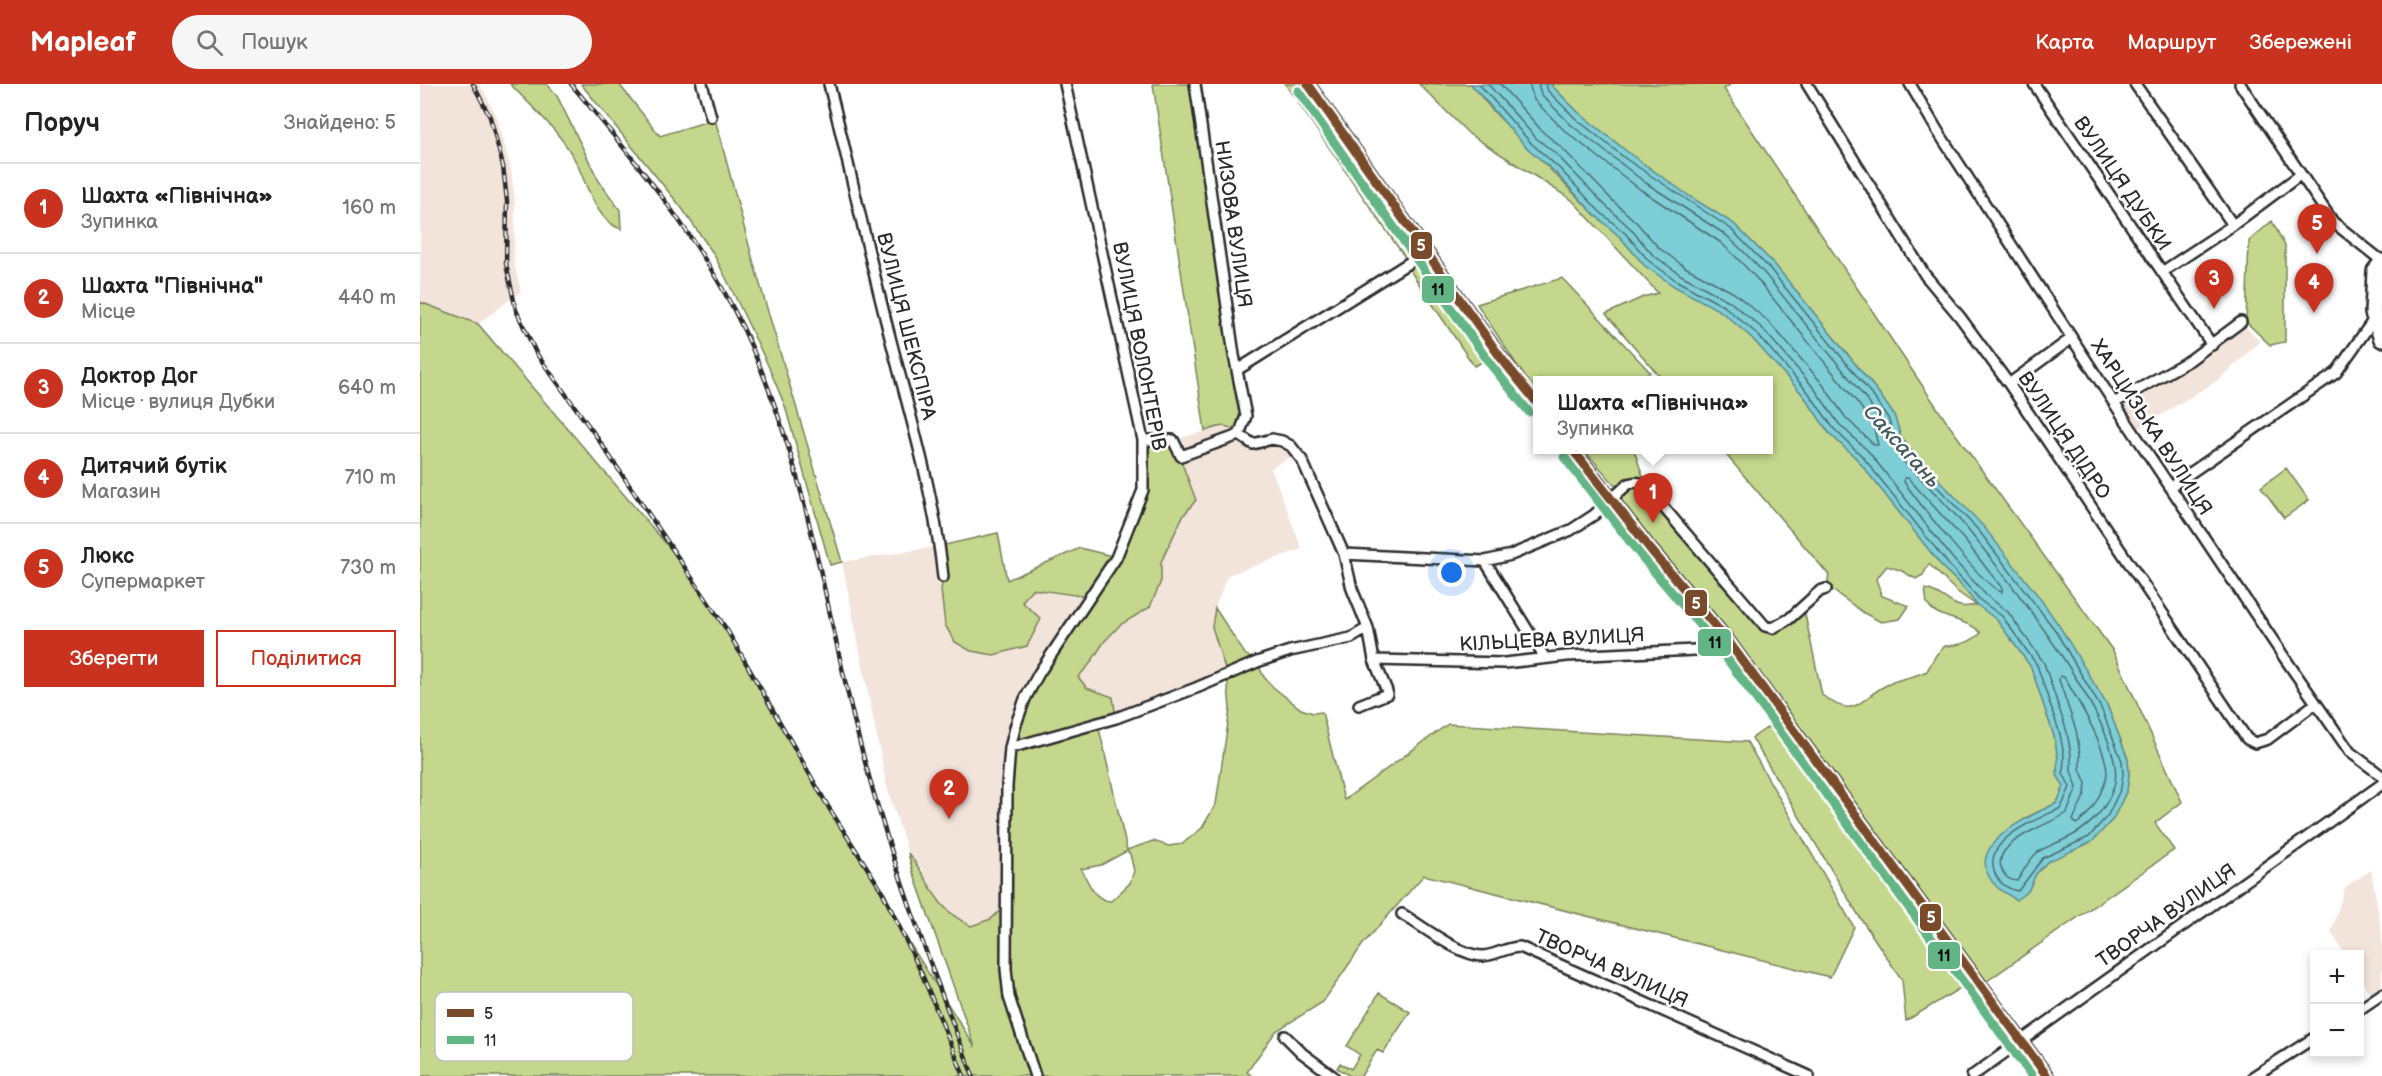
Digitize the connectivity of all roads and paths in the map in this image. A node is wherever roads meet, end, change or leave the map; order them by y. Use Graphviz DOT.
graph roads {
  1 [pos="702,84"];
  2 [pos="829,84"];
  3 [pos="1065,84"];
  4 [pos="1195,84"];
  5 [pos="1308,84"];
  6 [pos="1807,84"];
  7 [pos="1910,84"];
  8 [pos="2034,84"];
  9 [pos="2135,84"];
  10 [pos="2240,84"];
  11 [pos="711,117"];
  12 [pos="2300,175"];
  13 [pos="2233,225"];
  14 [pos="1426,252"];
  15 [pos="2382,262"];
  16 [pos="2162,272"];
  17 [pos="2241,322"];
  18 [pos="2379,327"];
  19 [pos="2072,338"];
  20 [pos="2212,345"];
  21 [pos="1237,370"];
  22 [pos="2009,384"];
  23 [pos="1533,399"];
  24 [pos="2114,403"];
  25 [pos="1239,435"];
  26 [pos="1143,440"];
  27 [pos="1576,454"];
  28 [pos="2170,487"];
  29 [pos="1612,499"];
  30 [pos="1344,554"];
  31 [pos="1485,561"];
  32 [pos="943,578"];
  33 [pos="1826,589"];
  34 [pos="1368,628"];
  35 [pos="1695,650"];
  36 [pos="1545,658"];
  37 [pos="1374,660"];
  38 [pos="2316,703"];
  39 [pos="1359,705"];
  40 [pos="1010,748"];
  41 [pos="2382,776"];
  42 [pos="2382,784"];
  43 [pos="1402,914"];
  44 [pos="2382,994"];
  45 [pos="2364,1006"];
  46 [pos="1285,1036"];
  47 [pos="2021,1040"];
  48 [pos="2310,1041"];
  49 [pos="1035,1076"];
  50 [pos="1333,1076"];
  51 [pos="1809,1076"];
  52 [pos="1972,1076"];
  53 [pos="2047,1076"];
  54 [pos="2254,1076"];
  1 -- 11 [label="street"];
  2 -- 32 [label="street, ВУЛИЦЯ ШЕКСПІРА"];
  3 -- 26 [label="street, ВУЛИЦЯ ВОЛОНТЕРІВ"];
  4 -- 21 [label="street, НИЗОВА ВУЛИЦЯ"];
  5 -- 14 [label="street"];
  6 -- 22 [label="street, ВУЛИЦЯ ДІДРО"];
  7 -- 19 [label="street, ХАРЦИЗЬКА ВУЛИЦЯ"];
  8 -- 16 [label="street, ВУЛИЦЯ ДУБКИ"];
  9 -- 13 [label="street"];
  10 -- 12 [label="street"];
  12 -- 13 [label="street, ВУЛИЦЯ ДУБКИ"];
  12 -- 15 [label="street"];
  13 -- 16 [label="street, ВУЛИЦЯ ДУБКИ"];
  14 -- 21 [label="street"];
  14 -- 23 [label="street"];
  15 -- 18 [label="main road"];
  16 -- 20 [label="street, ВУЛИЦЯ ДУБКИ"];
  17 -- 20 [label="street"];
  18 -- 28 [label="street"];
  19 -- 22 [label="street"];
  19 -- 24 [label="street, ХАРЦИЗЬКА ВУЛИЦЯ"];
  20 -- 24 [label="street"];
  21 -- 25 [label="street, НИЗОВА ВУЛИЦЯ"];
  22 -- 38 [label="street, ВУЛИЦЯ ДІДРО"];
  24 -- 28 [label="street, ХАРЦИЗЬКА ВУЛИЦЯ"];
  25 -- 26 [label="street"];
  25 -- 30 [label="street"];
  26 -- 40 [label="street, ВУЛИЦЯ ВОЛОНТЕРІВ"];
  27 -- 29 [label="street"];
  28 -- 38 [label="street, ХАРЦИЗЬКА ВУЛИЦЯ"];
  29 -- 31 [label="street"];
  29 -- 33 [label="street"];
  29 -- 47 [label="street"];
  30 -- 31 [label="street"];
  30 -- 34 [label="street"];
  31 -- 36 [label="street"];
  34 -- 37 [label="street"];
  34 -- 40 [label="street"];
  35 -- 36 [label="street, КІЛЬЦЕВА ВУЛИЦЯ"];
  36 -- 37 [label="street, КІЛЬЦЕВА ВУЛИЦЯ"];
  37 -- 39 [label="street"];
  38 -- 41 [label="street, ХАРЦИЗЬКА ВУЛИЦЯ"];
  40 -- 49 [label="street, ВУЛИЦЯ ВОЛОНТЕРІВ"];
  42 -- 47 [label="street, ТВОРЧА ВУЛИЦЯ"];
  43 -- 51 [label="street, ТВОРЧА ВУЛИЦЯ"];
  44 -- 45 [label="street"];
  46 -- 50 [label="street"];
  47 -- 52 [label="street, ТВОРЧА ВУЛИЦЯ"];
  47 -- 53 [label="street"];
  48 -- 54 [label="street"];
}
